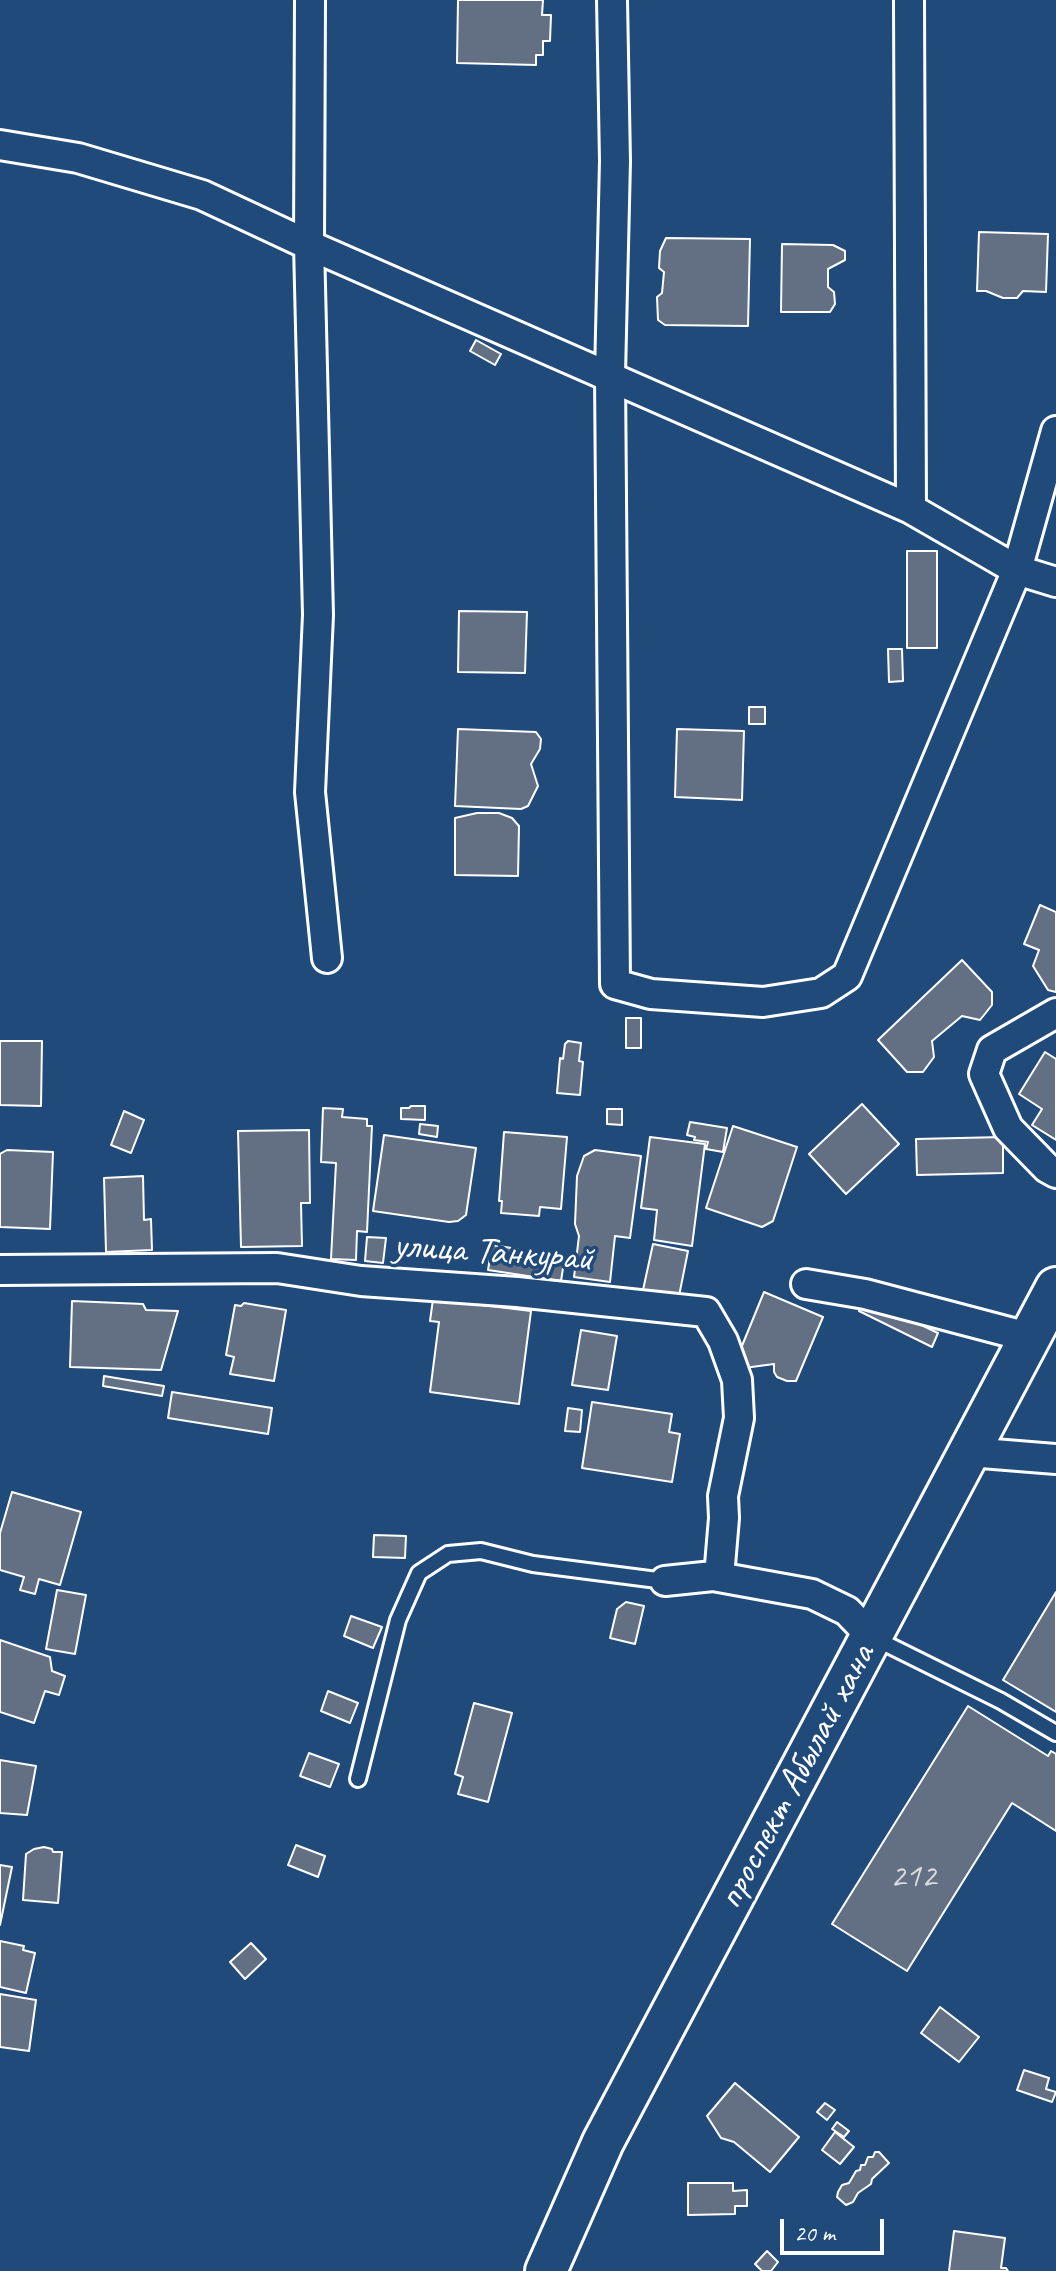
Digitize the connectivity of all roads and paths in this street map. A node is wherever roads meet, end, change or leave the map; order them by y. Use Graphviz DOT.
graph roads {
  1 [pos="310,0"];
  2 [pos="612,0"];
  3 [pos="909,0"];
  4 [pos="0,145"];
  5 [pos="309,245"];
  6 [pos="610,375"];
  7 [pos="1056,431"];
  8 [pos="911,509"];
  9 [pos="1017,570"];
  10 [pos="1056,582"];
  11 [pos="327,958"];
  12 [pos="1056,1013"];
  13 [pos="1056,1173"];
  14 [pos="0,1270"];
  15 [pos="806,1284"];
  16 [pos="1056,1288"];
  17 [pos="1028,1337"];
  18 [pos="969,1452"];
  19 [pos="1056,1459"];
  20 [pos="719,1577"];
  21 [pos="665,1581"];
  22 [pos="872,1637"];
  23 [pos="1056,1733"];
  24 [pos="358,1779"];
  25 [pos="546,2271"];
  1 -- 5 [label="street"];
  2 -- 6 [label="street"];
  3 -- 8 [label="street"];
  4 -- 5 [label="street"];
  5 -- 6 [label="street"];
  5 -- 11 [label="street"];
  6 -- 8 [label="street"];
  6 -- 9 [label="street"];
  7 -- 9 [label="street"];
  8 -- 9 [label="street"];
  9 -- 10 [label="street"];
  12 -- 13 [label="street"];
  14 -- 20 [label="street, улица Танкурай"];
  15 -- 17 [label="street"];
  16 -- 17 [label="main road, проспект Абылай хана"];
  17 -- 18 [label="main road, проспект Абылай хана"];
  18 -- 19 [label="street"];
  18 -- 22 [label="main road, проспект Абылай хана"];
  20 -- 21 [label="street"];
  20 -- 22 [label="street"];
  21 -- 24 [label="lane"];
  22 -- 23 [label="lane"];
  22 -- 25 [label="main road, проспект Абылай хана"];
}
